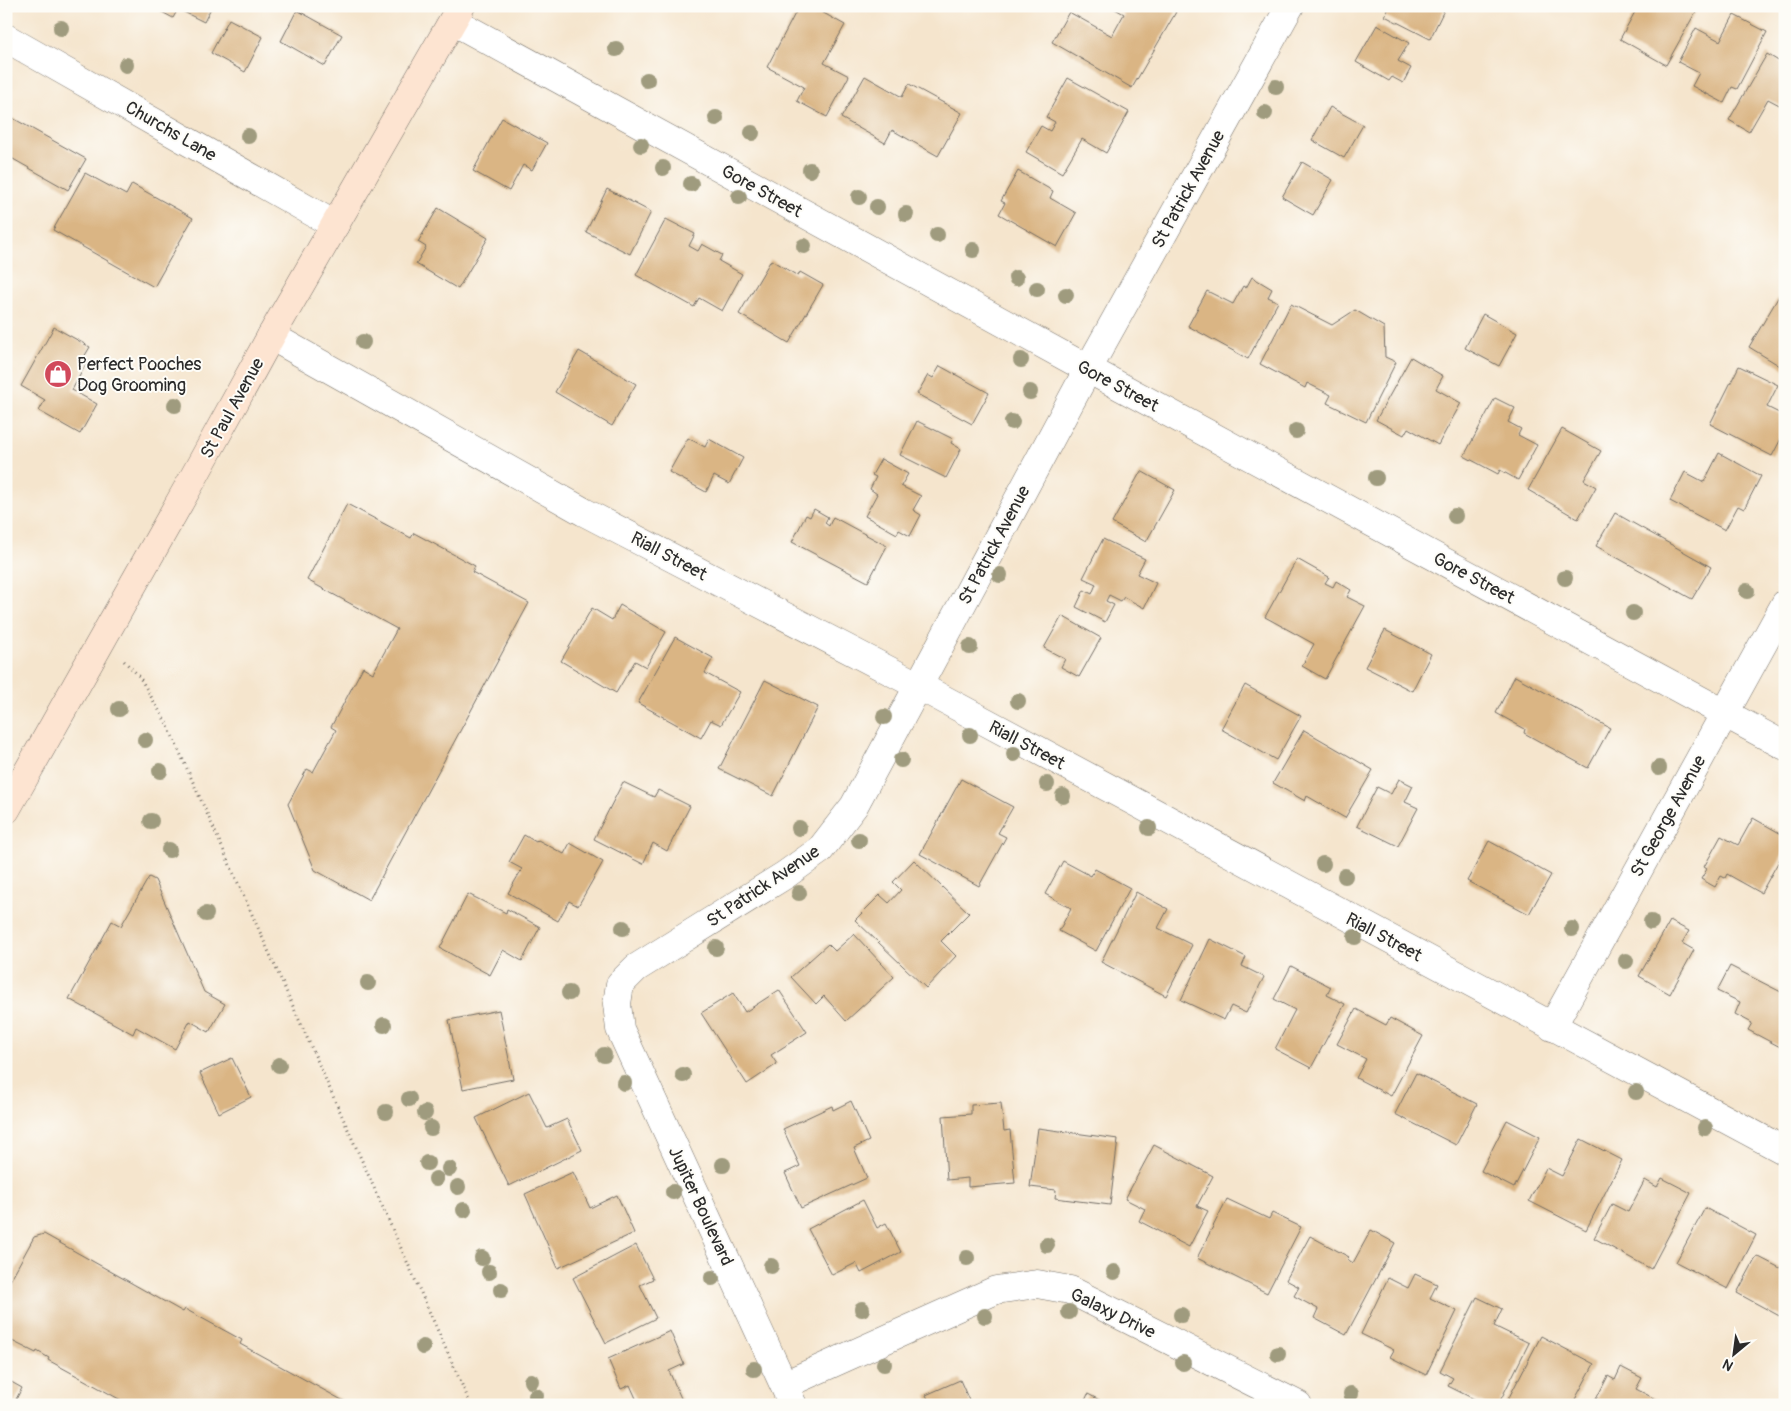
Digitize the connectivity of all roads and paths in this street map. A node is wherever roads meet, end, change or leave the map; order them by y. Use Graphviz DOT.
graph roads {
  1 [pos="1290,6"];
  2 [pos="457,14"];
  3 [pos="6,38"];
  4 [pos="335,225"];
  5 [pos="271,336"];
  6 [pos="1088,370"];
  7 [pos="1785,604"];
  8 [pos="103,639"];
  9 [pos="919,686"];
  10 [pos="1725,713"];
  11 [pos="1785,746"];
  12 [pos="6,810"];
  13 [pos="617,1004"];
  14 [pos="1552,1027"];
  15 [pos="1785,1151"];
  16 [pos="788,1395"];
  17 [pos="471,1405"];
  18 [pos="1298,1405"];
  1 -- 6 [label="street, St Patrick Avenue"];
  2 -- 4 [label="main road, St Paul Avenue"];
  2 -- 6 [label="street, Gore Street"];
  3 -- 4 [label="street, Churchs Lane"];
  4 -- 5 [label="main road, St Paul Avenue"];
  5 -- 8 [label="main road, St Paul Avenue"];
  5 -- 9 [label="street, Riall Street"];
  6 -- 9 [label="street, St Patrick Avenue"];
  6 -- 10 [label="street, Gore Street"];
  7 -- 10 [label="street, St George Avenue"];
  8 -- 12 [label="main road, St Paul Avenue"];
  8 -- 17 [label="path"];
  9 -- 13 [label="street, St Patrick Avenue"];
  9 -- 14 [label="street, Riall Street"];
  10 -- 11 [label="street, Gore Street"];
  10 -- 14 [label="street, St George Avenue"];
  13 -- 16 [label="street, Jupiter Boulevard"];
  14 -- 15 [label="street, Riall Street"];
  16 -- 18 [label="street, Galaxy Drive"];
}
